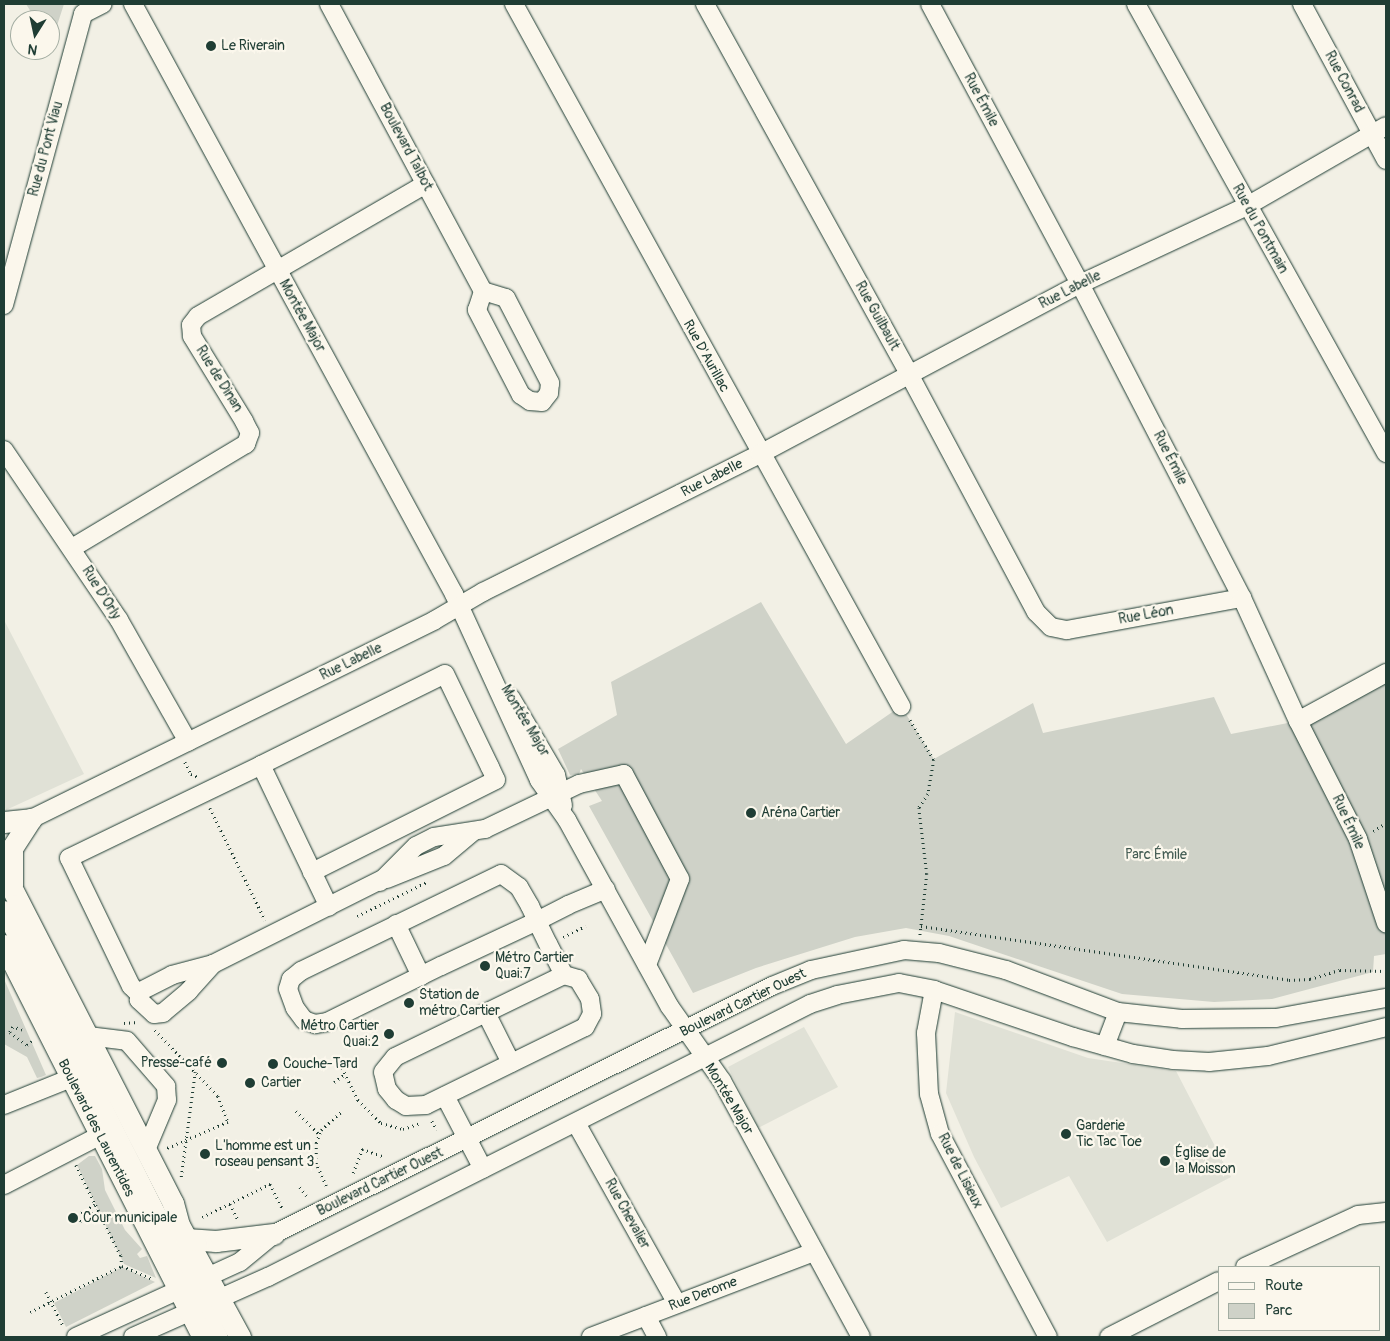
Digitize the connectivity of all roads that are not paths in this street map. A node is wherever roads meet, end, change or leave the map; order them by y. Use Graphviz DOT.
graph roads {
  1 [pos="103,4"];
  2 [pos="133,4"];
  3 [pos="329,4"];
  4 [pos="514,4"];
  5 [pos="705,4"];
  6 [pos="930,4"];
  7 [pos="1136,4"];
  8 [pos="1302,4"];
  9 [pos="1379,130"];
  10 [pos="1386,160"];
  11 [pos="426,184"];
  12 [pos="1247,206"];
  13 [pos="275,270"];
  14 [pos="1080,284"];
  15 [pos="484,291"];
  16 [pos="4,305"];
  17 [pos="909,374"];
  18 [pos="4,450"];
  19 [pos="1386,453"];
  20 [pos="760,454"];
  21 [pos="72,548"];
  22 [pos="1242,598"];
  23 [pos="459,606"];
  24 [pos="1051,627"];
  25 [pos="1386,673"];
  26 [pos="901,706"];
  27 [pos="1298,721"];
  28 [pos="188,742"];
  29 [pos="261,765"];
  30 [pos="556,795"];
  31 [pos="32,819"];
  32 [pos="4,822"];
  33 [pos="474,832"];
  34 [pos="312,872"];
  35 [pos="8,879"];
  36 [pos="380,882"];
  37 [pos="606,889"];
  38 [pos="329,907"];
  39 [pos="4,910"];
  40 [pos="537,920"];
  41 [pos="1386,923"];
  42 [pos="396,924"];
  43 [pos="4,945"];
  44 [pos="212,964"];
  45 [pos="648,965"];
  46 [pos="564,975"];
  47 [pos="421,976"];
  48 [pos="934,990"];
  49 [pos="139,994"];
  50 [pos="1386,998"];
  51 [pos="1118,1012"];
  52 [pos="486,1013"];
  53 [pos="1386,1027"];
  54 [pos="686,1030"];
  55 [pos="88,1036"];
  56 [pos="1105,1046"];
  57 [pos="705,1059"];
  58 [pos="511,1063"];
  59 [pos="71,1078"];
  60 [pos="445,1096"];
  61 [pos="4,1105"];
  62 [pos="576,1124"];
  63 [pos="101,1135"];
  64 [pos="467,1139"];
  65 [pos="156,1150"];
  66 [pos="483,1169"];
  67 [pos="4,1185"];
  68 [pos="1386,1212"];
  69 [pos="274,1234"];
  70 [pos="177,1237"];
  71 [pos="814,1252"];
  72 [pos="1248,1266"];
  73 [pos="1218,1282"];
  74 [pos="193,1284"];
  75 [pos="677,1304"];
  76 [pos="204,1306"];
  77 [pos="646,1316"];
  78 [pos="71,1334"];
  79 [pos="133,1337"];
  80 [pos="202,1337"];
  81 [pos="219,1337"];
  82 [pos="240,1337"];
  83 [pos="591,1337"];
  84 [pos="657,1337"];
  85 [pos="861,1337"];
  86 [pos="1048,1337"];
  87 [pos="1109,1337"];
  1 -- 16 [label="street, Rue du Pont Viau"];
  2 -- 13 [label="street, Montée Major"];
  3 -- 11 [label="street, Boulevard Talbot"];
  4 -- 20 [label="street, Rue D'Aurillac"];
  5 -- 17 [label="street, Rue Guilbault"];
  6 -- 14 [label="street, Rue Émile"];
  7 -- 12 [label="street, Rue du Pontmain"];
  8 -- 9 [label="street, Rue Conrad"];
  9 -- 10 [label="street, Rue Conrad"];
  9 -- 12 [label="street, Rue Labelle"];
  11 -- 13 [label="street, Rue de Dinan"];
  11 -- 15 [label="street, Boulevard Talbot"];
  12 -- 14 [label="street, Rue Labelle"];
  12 -- 19 [label="street, Rue du Pontmain"];
  13 -- 21 [label="street, Rue de Dinan"];
  13 -- 23 [label="street, Montée Major"];
  14 -- 17 [label="street, Rue Labelle"];
  14 -- 22 [label="street, Rue Émile"];
  15 -- 15 [label="street"];
  17 -- 20 [label="street, Rue Labelle"];
  17 -- 24 [label="street, Rue Guilbault"];
  18 -- 21 [label="street, Rue D'Orly"];
  20 -- 23 [label="street, Rue Labelle"];
  20 -- 26 [label="street, Rue D'Aurillac"];
  21 -- 28 [label="street, Rue D'Orly"];
  22 -- 24 [label="street, Rue Léon"];
  22 -- 27 [label="street, Rue Émile"];
  23 -- 28 [label="street, Rue Labelle"];
  23 -- 30 [label="street, Montée Major"];
  25 -- 27 [label="street"];
  27 -- 41 [label="street, Rue Émile"];
  28 -- 31 [label="street, Rue Labelle"];
  29 -- 34 [label="street"];
  29 -- 34 [label="street"];
  29 -- 49 [label="street"];
  30 -- 33 [label="street"];
  30 -- 37 [label="street, Montée Major"];
  30 -- 45 [label="street"];
  31 -- 32 [label="main road"];
  31 -- 35 [label="main road"];
  33 -- 36 [label="street"];
  33 -- 36 [label="street"];
  34 -- 38 [label="street"];
  35 -- 55 [label="main road, Boulevard des Laurentides"];
  36 -- 38 [label="street"];
  37 -- 40 [label="street"];
  37 -- 45 [label="street, Montée Major"];
  38 -- 44 [label="street"];
  39 -- 70 [label="street, Boulevard des Laurentides"];
  40 -- 42 [label="street"];
  40 -- 46 [label="street"];
  40 -- 47 [label="street"];
  42 -- 47 [label="street"];
  42 -- 47 [label="street"];
  43 -- 59 [label="main road, Boulevard des Laurentides"];
  44 -- 49 [label="street"];
  44 -- 49 [label="street"];
  45 -- 54 [label="street, Montée Major"];
  46 -- 52 [label="street"];
  46 -- 58 [label="street"];
  48 -- 56 [label="street"];
  48 -- 57 [label="street"];
  48 -- 86 [label="street, Rue de Lisieux"];
  50 -- 51 [label="street, Boulevard Cartier Ouest"];
  51 -- 54 [label="street, Boulevard Cartier Ouest"];
  51 -- 56 [label="street"];
  52 -- 58 [label="street"];
  52 -- 60 [label="street"];
  53 -- 56 [label="street"];
  54 -- 57 [label="street, Montée Major"];
  54 -- 64 [label="street, Boulevard Cartier Ouest"];
  55 -- 65 [label="main road, Boulevard des Laurentides"];
  55 -- 65 [label="street"];
  57 -- 62 [label="street"];
  57 -- 71 [label="street, Montée Major"];
  58 -- 60 [label="street"];
  59 -- 61 [label="street"];
  59 -- 63 [label="main road, Boulevard des Laurentides"];
  60 -- 64 [label="street"];
  62 -- 66 [label="street"];
  62 -- 75 [label="street, Rue Chevalier"];
  63 -- 67 [label="street"];
  63 -- 74 [label="main road, Boulevard des Laurentides"];
  64 -- 66 [label="street"];
  64 -- 69 [label="street, Boulevard Cartier Ouest"];
  65 -- 70 [label="main road, Boulevard des Laurentides"];
  66 -- 76 [label="street"];
  68 -- 72 [label="street"];
  69 -- 70 [label="main road"];
  69 -- 74 [label="street, Boulevard Cartier Ouest"];
  70 -- 74 [label="main road, Boulevard des Laurentides"];
  71 -- 75 [label="street, Rue Derome"];
  71 -- 85 [label="street, Montée Major"];
  73 -- 87 [label="street"];
  74 -- 76 [label="main road, Boulevard des Laurentides"];
  74 -- 76 [label="main road, Boulevard des Laurentides"];
  74 -- 78 [label="street, Boulevard Cartier Ouest"];
  75 -- 77 [label="street, Rue Derome"];
  76 -- 79 [label="street"];
  76 -- 80 [label="main road, Boulevard des Laurentides"];
  76 -- 81 [label="street, Boulevard des Laurentides"];
  76 -- 82 [label="main road, Boulevard des Laurentides"];
  77 -- 83 [label="street, Rue Derome"];
  77 -- 84 [label="street"];
}
